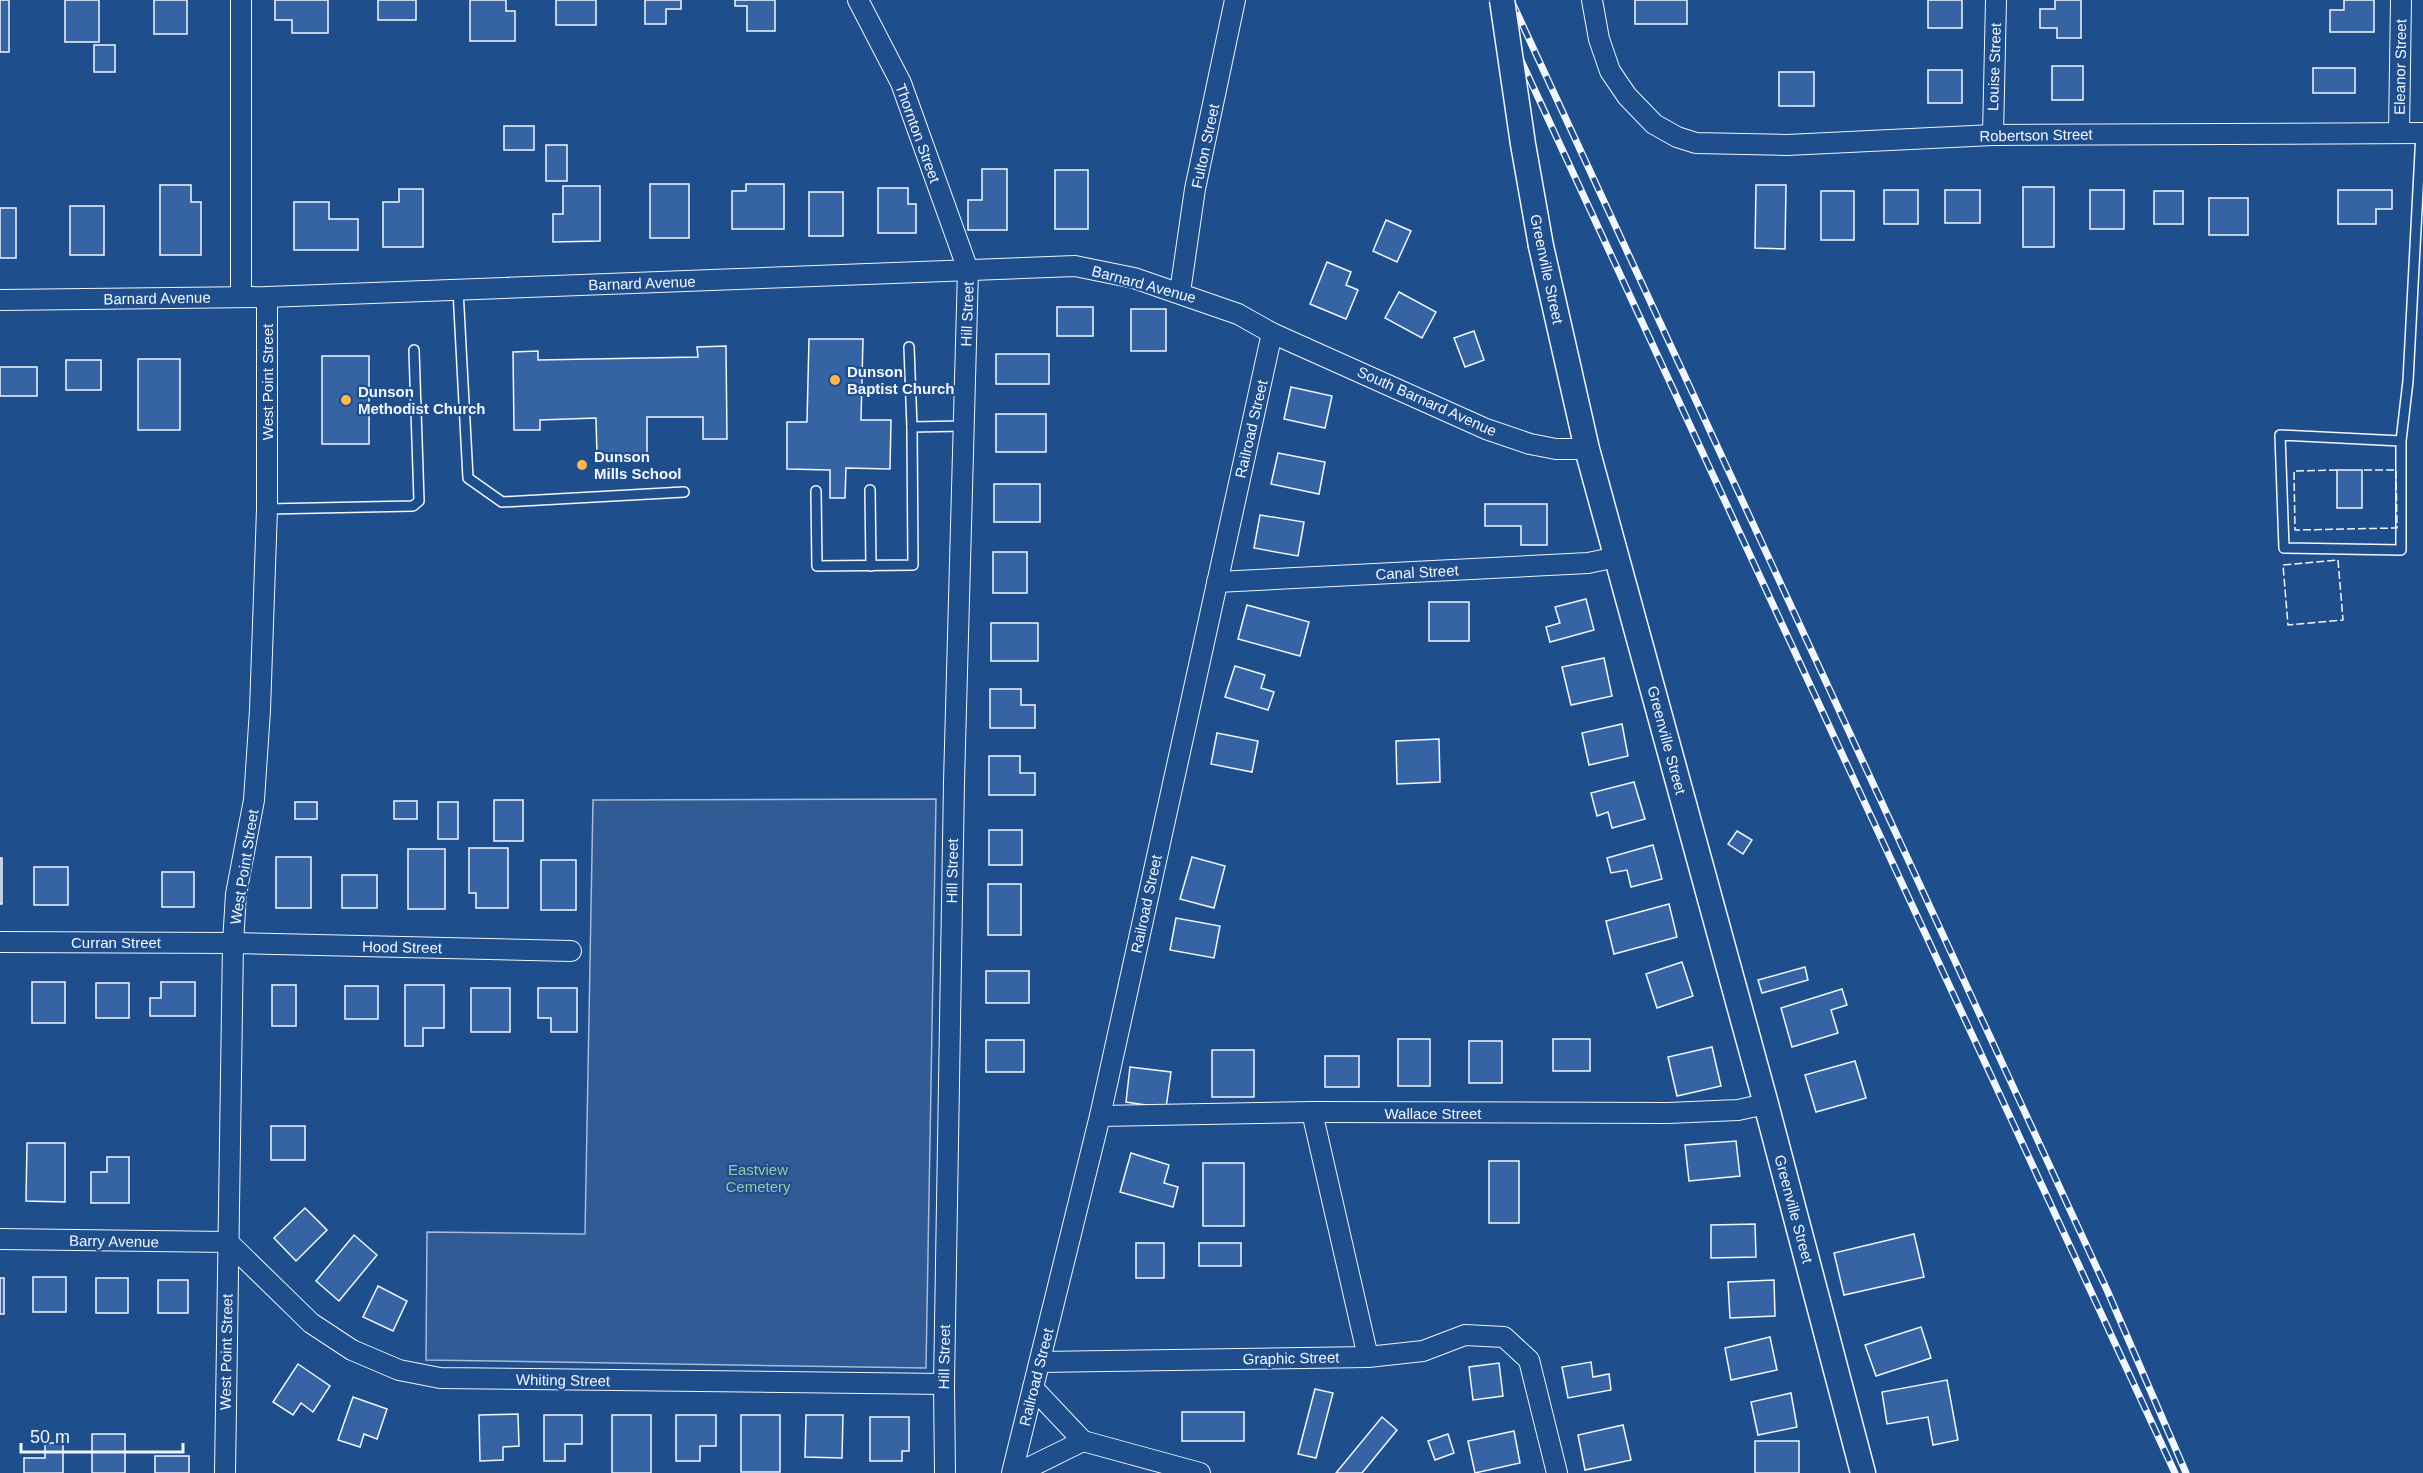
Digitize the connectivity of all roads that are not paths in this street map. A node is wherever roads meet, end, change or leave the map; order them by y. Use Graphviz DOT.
graph roads {
  1 [pos="242,0"];
  2 [pos="858,0"];
  3 [pos="1235,0"];
  4 [pos="1502,0"];
  5 [pos="1592,0"];
  6 [pos="1996,0"];
  7 [pos="2401,0"];
  8 [pos="2399,134"];
  9 [pos="2422,134"];
  10 [pos="1993,135"];
  11 [pos="968,270"];
  12 [pos="458,290"];
  13 [pos="1180,292"];
  14 [pos="242,297"];
  15 [pos="267,297"];
  16 [pos="0,300"];
  17 [pos="1272,333"];
  18 [pos="909,347"];
  19 [pos="414,350"];
  20 [pos="963,426"];
  21 [pos="912,427"];
  22 [pos="2401,441"];
  23 [pos="1587,449"];
  24 [pos="870,490"];
  25 [pos="816,491"];
  26 [pos="684,492"];
  27 [pos="267,509"];
  28 [pos="1617,557"];
  29 [pos="871,566"];
  30 [pos="1217,582"];
  31 [pos="0,942"];
  32 [pos="233,943"];
  33 [pos="571,951"];
  34 [pos="1766,1104"];
  35 [pos="1312,1112"];
  36 [pos="1100,1116"];
  37 [pos="0,1239"];
  38 [pos="228,1242"];
  39 [pos="1368,1357"];
  40 [pos="1040,1362"];
  41 [pos="944,1384"];
  42 [pos="1033,1388"];
  43 [pos="1083,1440"];
  44 [pos="225,1473"];
  45 [pos="945,1473"];
  46 [pos="1012,1473"];
  47 [pos="1018,1473"];
  48 [pos="1200,1473"];
  49 [pos="1557,1473"];
  50 [pos="1863,1473"];
  1 -- 14 [label="street"];
  2 -- 11 [label="street, Thornton Street"];
  3 -- 13 [label="street, Fulton Street"];
  4 -- 23 [label="street, Greenville Street, bridge"];
  5 -- 10 [label="street, Robertson Street"];
  6 -- 10 [label="street, Louise Street"];
  7 -- 8 [label="street, Eleanor Street"];
  8 -- 9 [label="street, Robertson Street"];
  8 -- 10 [label="street, Robertson Street"];
  9 -- 22 [label="lane"];
  11 -- 12 [label="street, Barnard Avenue"];
  11 -- 13 [label="street, Barnard Avenue"];
  11 -- 20 [label="street, Hill Street"];
  12 -- 15 [label="street, Barnard Avenue"];
  12 -- 26 [label="lane"];
  13 -- 17 [label="street, Barnard Avenue"];
  14 -- 15 [label="street, Barnard Avenue"];
  14 -- 16 [label="street, Barnard Avenue"];
  15 -- 27 [label="street, West Point Street"];
  17 -- 23 [label="street, South Barnard Avenue"];
  17 -- 30 [label="street, Railroad Street"];
  18 -- 21 [label="lane"];
  19 -- 27 [label="lane"];
  20 -- 21 [label="lane"];
  20 -- 41 [label="street, Hill Street"];
  21 -- 29 [label="lane"];
  22 -- 22 [label="lane"];
  23 -- 28 [label="street, Greenville Street"];
  24 -- 29 [label="lane"];
  25 -- 29 [label="lane"];
  27 -- 32 [label="street, West Point Street"];
  28 -- 30 [label="street, Canal Street"];
  28 -- 34 [label="street, Greenville Street"];
  30 -- 36 [label="street, Railroad Street"];
  31 -- 32 [label="street, Curran Street"];
  32 -- 33 [label="street, Hood Street"];
  32 -- 38 [label="street, West Point Street"];
  34 -- 35 [label="street, Wallace Street"];
  34 -- 50 [label="street, Greenville Street"];
  35 -- 36 [label="street, Wallace Street"];
  35 -- 39 [label="street"];
  36 -- 40 [label="street, Railroad Street"];
  37 -- 38 [label="street, Barry Avenue"];
  38 -- 41 [label="street, Whiting Street"];
  38 -- 44 [label="street, West Point Street"];
  39 -- 40 [label="street, Graphic Street"];
  39 -- 49 [label="street, Graphic Street"];
  40 -- 42 [label="street, Railroad Street"];
  41 -- 45 [label="street, Hill Street"];
  42 -- 43 [label="street"];
  42 -- 46 [label="street, Railroad Street"];
  43 -- 47 [label="street"];
  43 -- 48 [label="street"];
}
